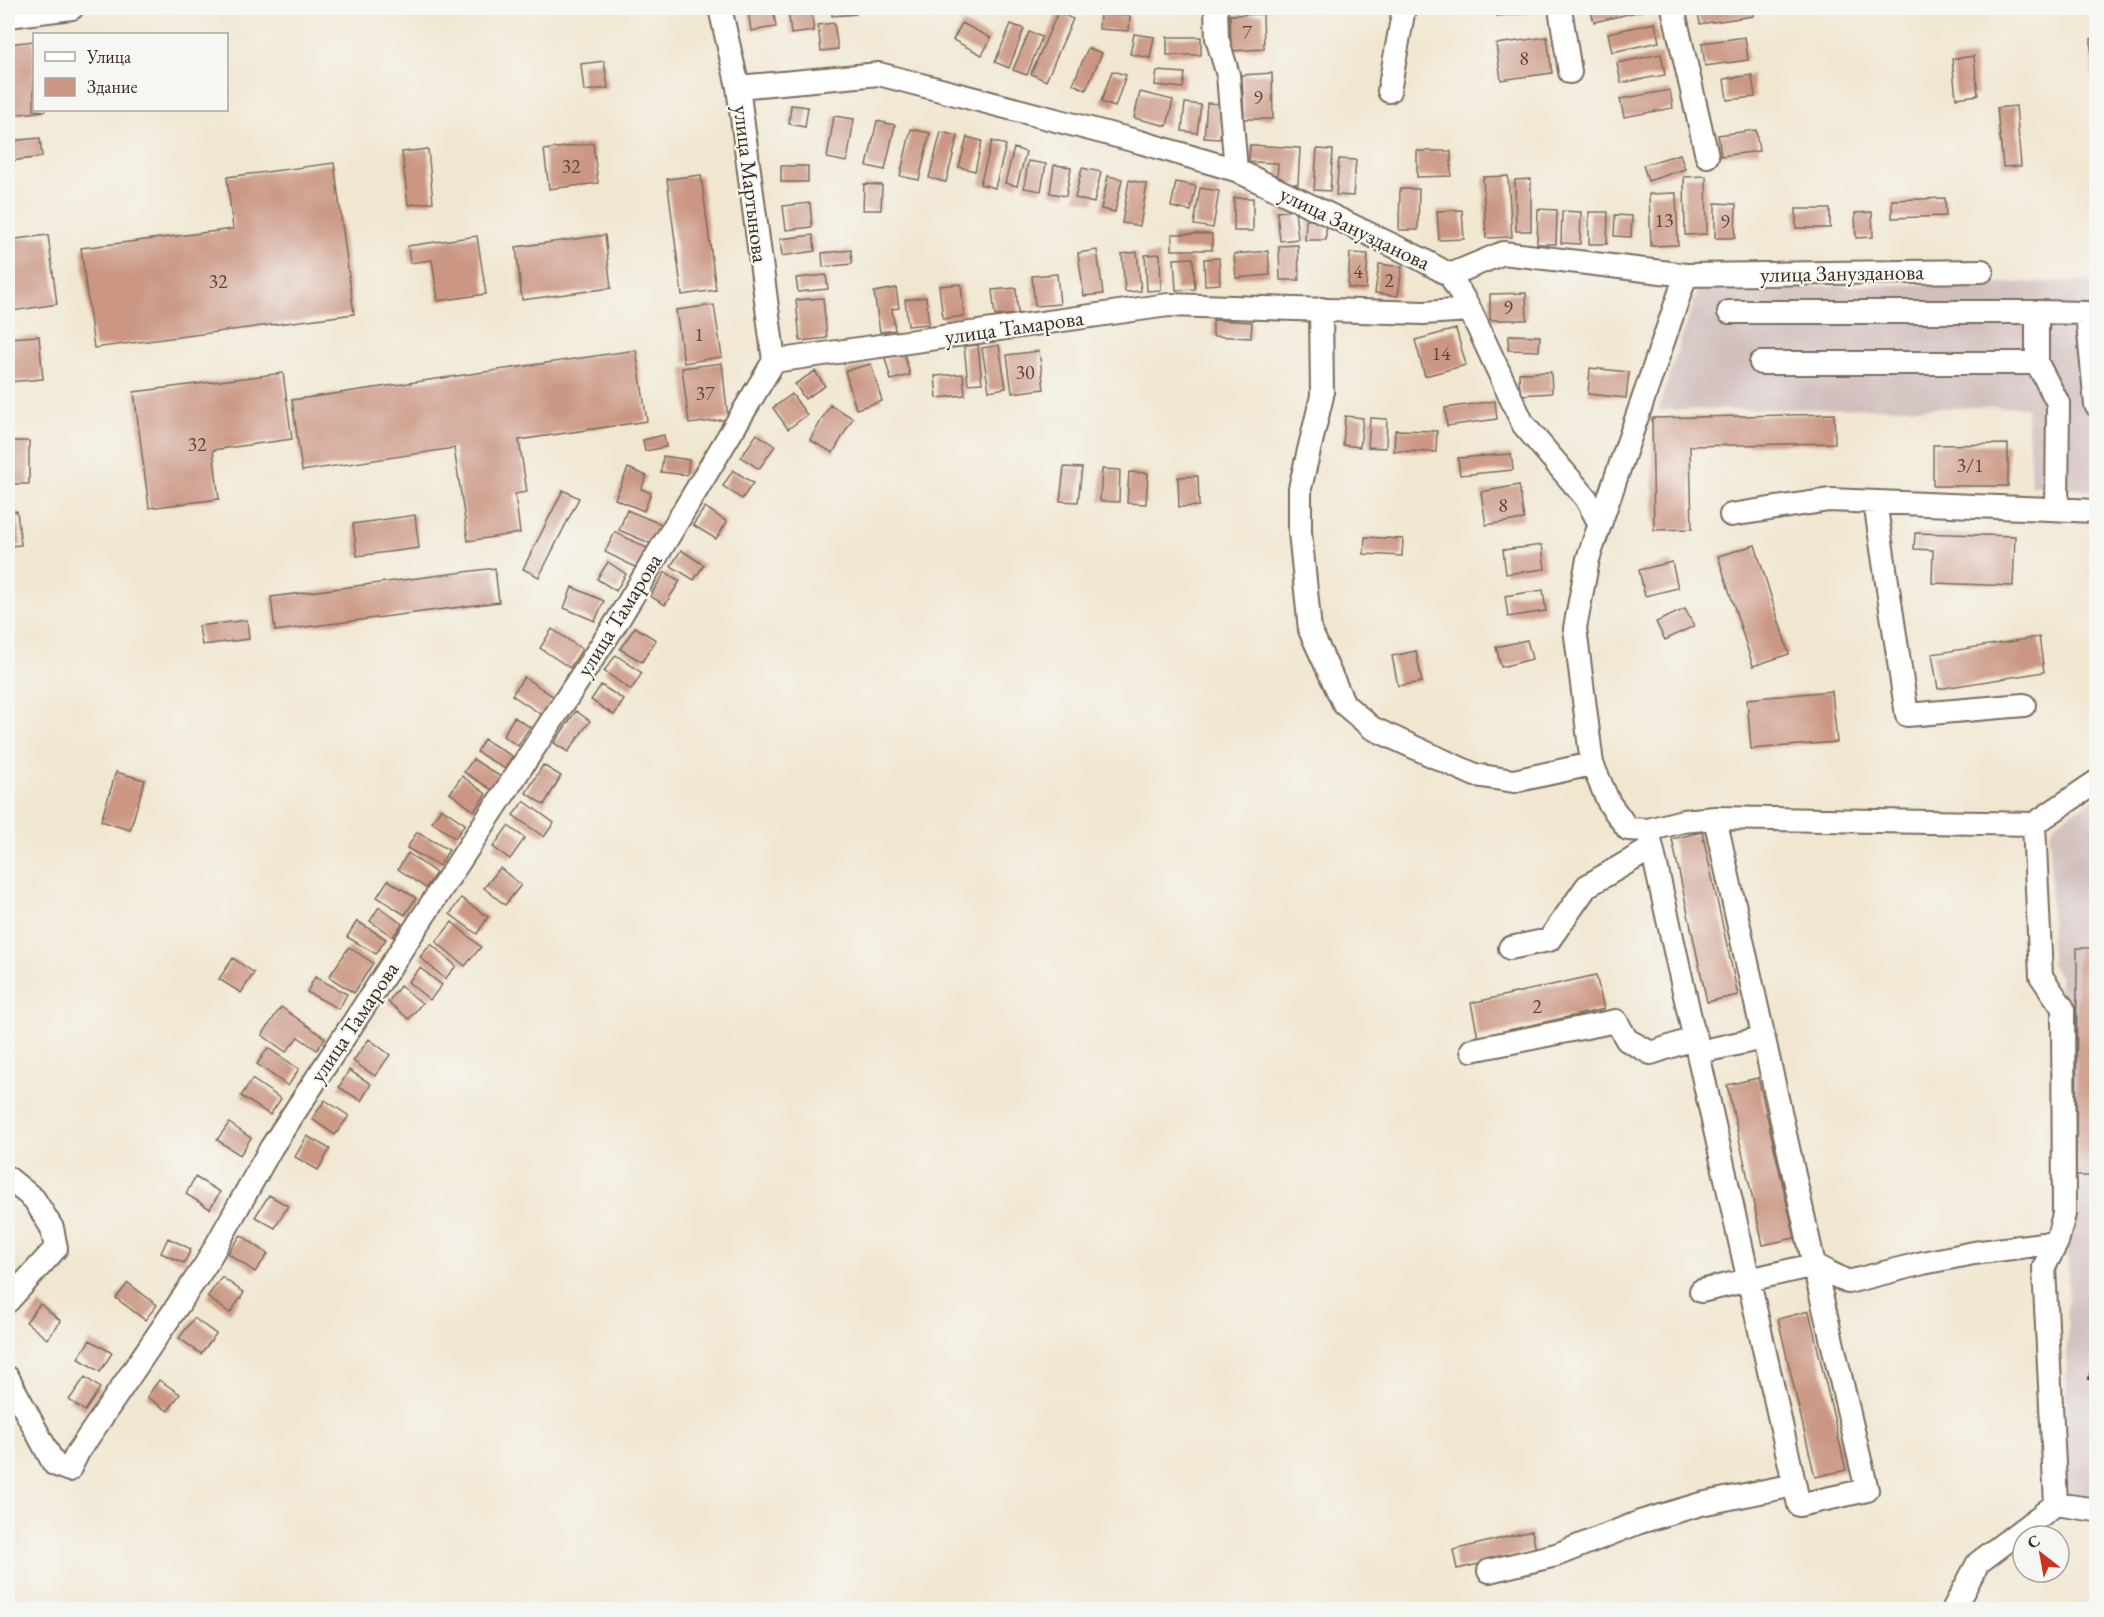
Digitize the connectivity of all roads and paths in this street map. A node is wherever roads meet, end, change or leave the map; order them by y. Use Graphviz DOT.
graph roads {
  1 [pos="72,8"];
  2 [pos="720,8"];
  3 [pos="1216,8"];
  4 [pos="1404,8"];
  5 [pos="1560,8"];
  6 [pos="1673,8"];
  7 [pos="8,16"];
  8 [pos="1570,72"];
  9 [pos="738,87"];
  10 [pos="1389,91"];
  11 [pos="1707,156"];
  12 [pos="1236,170"];
  13 [pos="1982,271"];
  14 [pos="1450,275"];
  15 [pos="1686,275"];
  16 [pos="1321,309"];
  17 [pos="1470,310"];
  18 [pos="1729,312"];
  19 [pos="2037,312"];
  20 [pos="774,361"];
  21 [pos="1761,363"];
  22 [pos="2037,363"];
  23 [pos="2097,405"];
  24 [pos="1875,502"];
  25 [pos="2057,509"];
  26 [pos="2097,511"];
  27 [pos="1731,515"];
  28 [pos="1600,524"];
  29 [pos="2024,705"];
  30 [pos="1592,765"];
  31 [pos="2097,782"];
  32 [pos="1715,818"];
  33 [pos="2034,824"];
  34 [pos="1650,839"];
  35 [pos="1510,948"];
  36 [pos="1763,1038"];
  37 [pos="1697,1045"];
  38 [pos="1472,1050"];
  39 [pos="8,1178"];
  40 [pos="2057,1242"];
  41 [pos="1814,1265"];
  42 [pos="1747,1280"];
  43 [pos="1701,1291"];
  44 [pos="8,1301"];
  45 [pos="8,1377"];
  46 [pos="1794,1485"];
  47 [pos="2056,1504"];
  48 [pos="2097,1510"];
  49 [pos="1489,1571"];
  50 [pos="1953,1610"];
  1 -- 7 [label="street"];
  2 -- 9 [label="street, улица Мартынова"];
  3 -- 12 [label="street"];
  4 -- 10 [label="street"];
  5 -- 8 [label="street"];
  6 -- 11 [label="street"];
  9 -- 12 [label="street, улица Занузданова"];
  9 -- 20 [label="street, улица Мартынова"];
  12 -- 14 [label="street, улица Занузданова"];
  13 -- 15 [label="street, улица Занузданова"];
  14 -- 15 [label="street, улица Занузданова"];
  14 -- 17 [label="street"];
  15 -- 28 [label="street"];
  16 -- 17 [label="street, улица Тамарова"];
  16 -- 20 [label="street, улица Тамарова"];
  16 -- 30 [label="street"];
  17 -- 28 [label="street"];
  18 -- 19 [label="street"];
  19 -- 22 [label="street"];
  19 -- 23 [label="street"];
  20 -- 45 [label="street, улица Тамарова"];
  21 -- 22 [label="street"];
  22 -- 25 [label="street"];
  24 -- 25 [label="street"];
  24 -- 27 [label="street"];
  24 -- 29 [label="street"];
  25 -- 26 [label="street"];
  28 -- 30 [label="street"];
  30 -- 34 [label="street"];
  31 -- 33 [label="street"];
  32 -- 33 [label="street"];
  32 -- 34 [label="street"];
  32 -- 36 [label="street"];
  33 -- 40 [label="street"];
  34 -- 35 [label="street"];
  34 -- 37 [label="street"];
  36 -- 37 [label="street"];
  36 -- 41 [label="street"];
  37 -- 38 [label="street"];
  37 -- 42 [label="street"];
  39 -- 44 [label="street"];
  40 -- 41 [label="street"];
  40 -- 47 [label="street"];
  41 -- 42 [label="street"];
  41 -- 46 [label="street"];
  42 -- 43 [label="street"];
  42 -- 46 [label="street"];
  46 -- 49 [label="street"];
  47 -- 48 [label="street"];
  47 -- 50 [label="street"];
}
